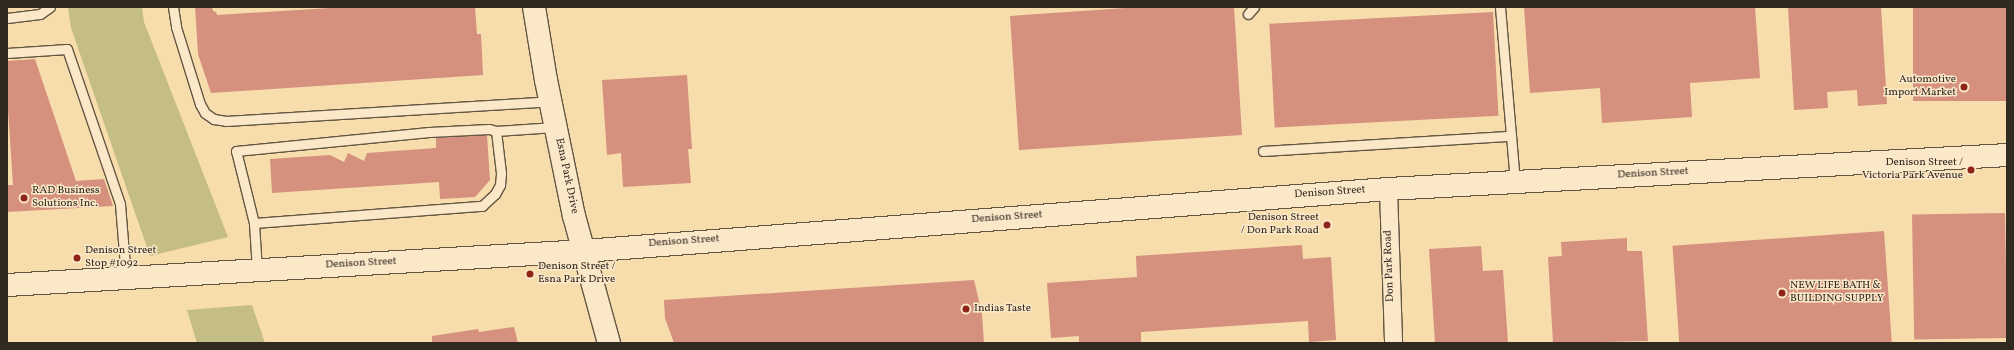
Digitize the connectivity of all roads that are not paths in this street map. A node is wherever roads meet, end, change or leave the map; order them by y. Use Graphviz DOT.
graph roads {
  1 [pos="50,7"];
  2 [pos="173,7"];
  3 [pos="534,7"];
  4 [pos="1500,7"];
  5 [pos="7,18"];
  6 [pos="7,53"];
  7 [pos="550,101"];
  8 [pos="555,127"];
  9 [pos="496,131"];
  10 [pos="1511,136"];
  11 [pos="1263,151"];
  12 [pos="2007,156"];
  13 [pos="1515,181"];
  14 [pos="1388,189"];
  15 [pos="254,223"];
  16 [pos="584,251"];
  17 [pos="257,270"];
  18 [pos="126,278"];
  19 [pos="7,285"];
  20 [pos="609,343"];
  21 [pos="1393,343"];
  1 -- 5 [label="lane"];
  2 -- 7 [label="lane"];
  3 -- 7 [label="street, Esna Park Drive"];
  4 -- 10 [label="lane"];
  6 -- 18 [label="lane"];
  7 -- 8 [label="street, Esna Park Drive"];
  8 -- 9 [label="lane"];
  8 -- 16 [label="street, Esna Park Drive"];
  9 -- 15 [label="lane"];
  9 -- 15 [label="lane"];
  10 -- 11 [label="lane"];
  10 -- 13 [label="lane"];
  12 -- 13 [label="street, Denison Street"];
  13 -- 14 [label="street, Denison Street"];
  14 -- 16 [label="street, Denison Street"];
  14 -- 21 [label="street, Don Park Road"];
  15 -- 17 [label="lane"];
  16 -- 17 [label="street, Denison Street"];
  16 -- 20 [label="street, Esna Park Drive"];
  17 -- 18 [label="street, Denison Street"];
  18 -- 19 [label="street, Denison Street"];
}
